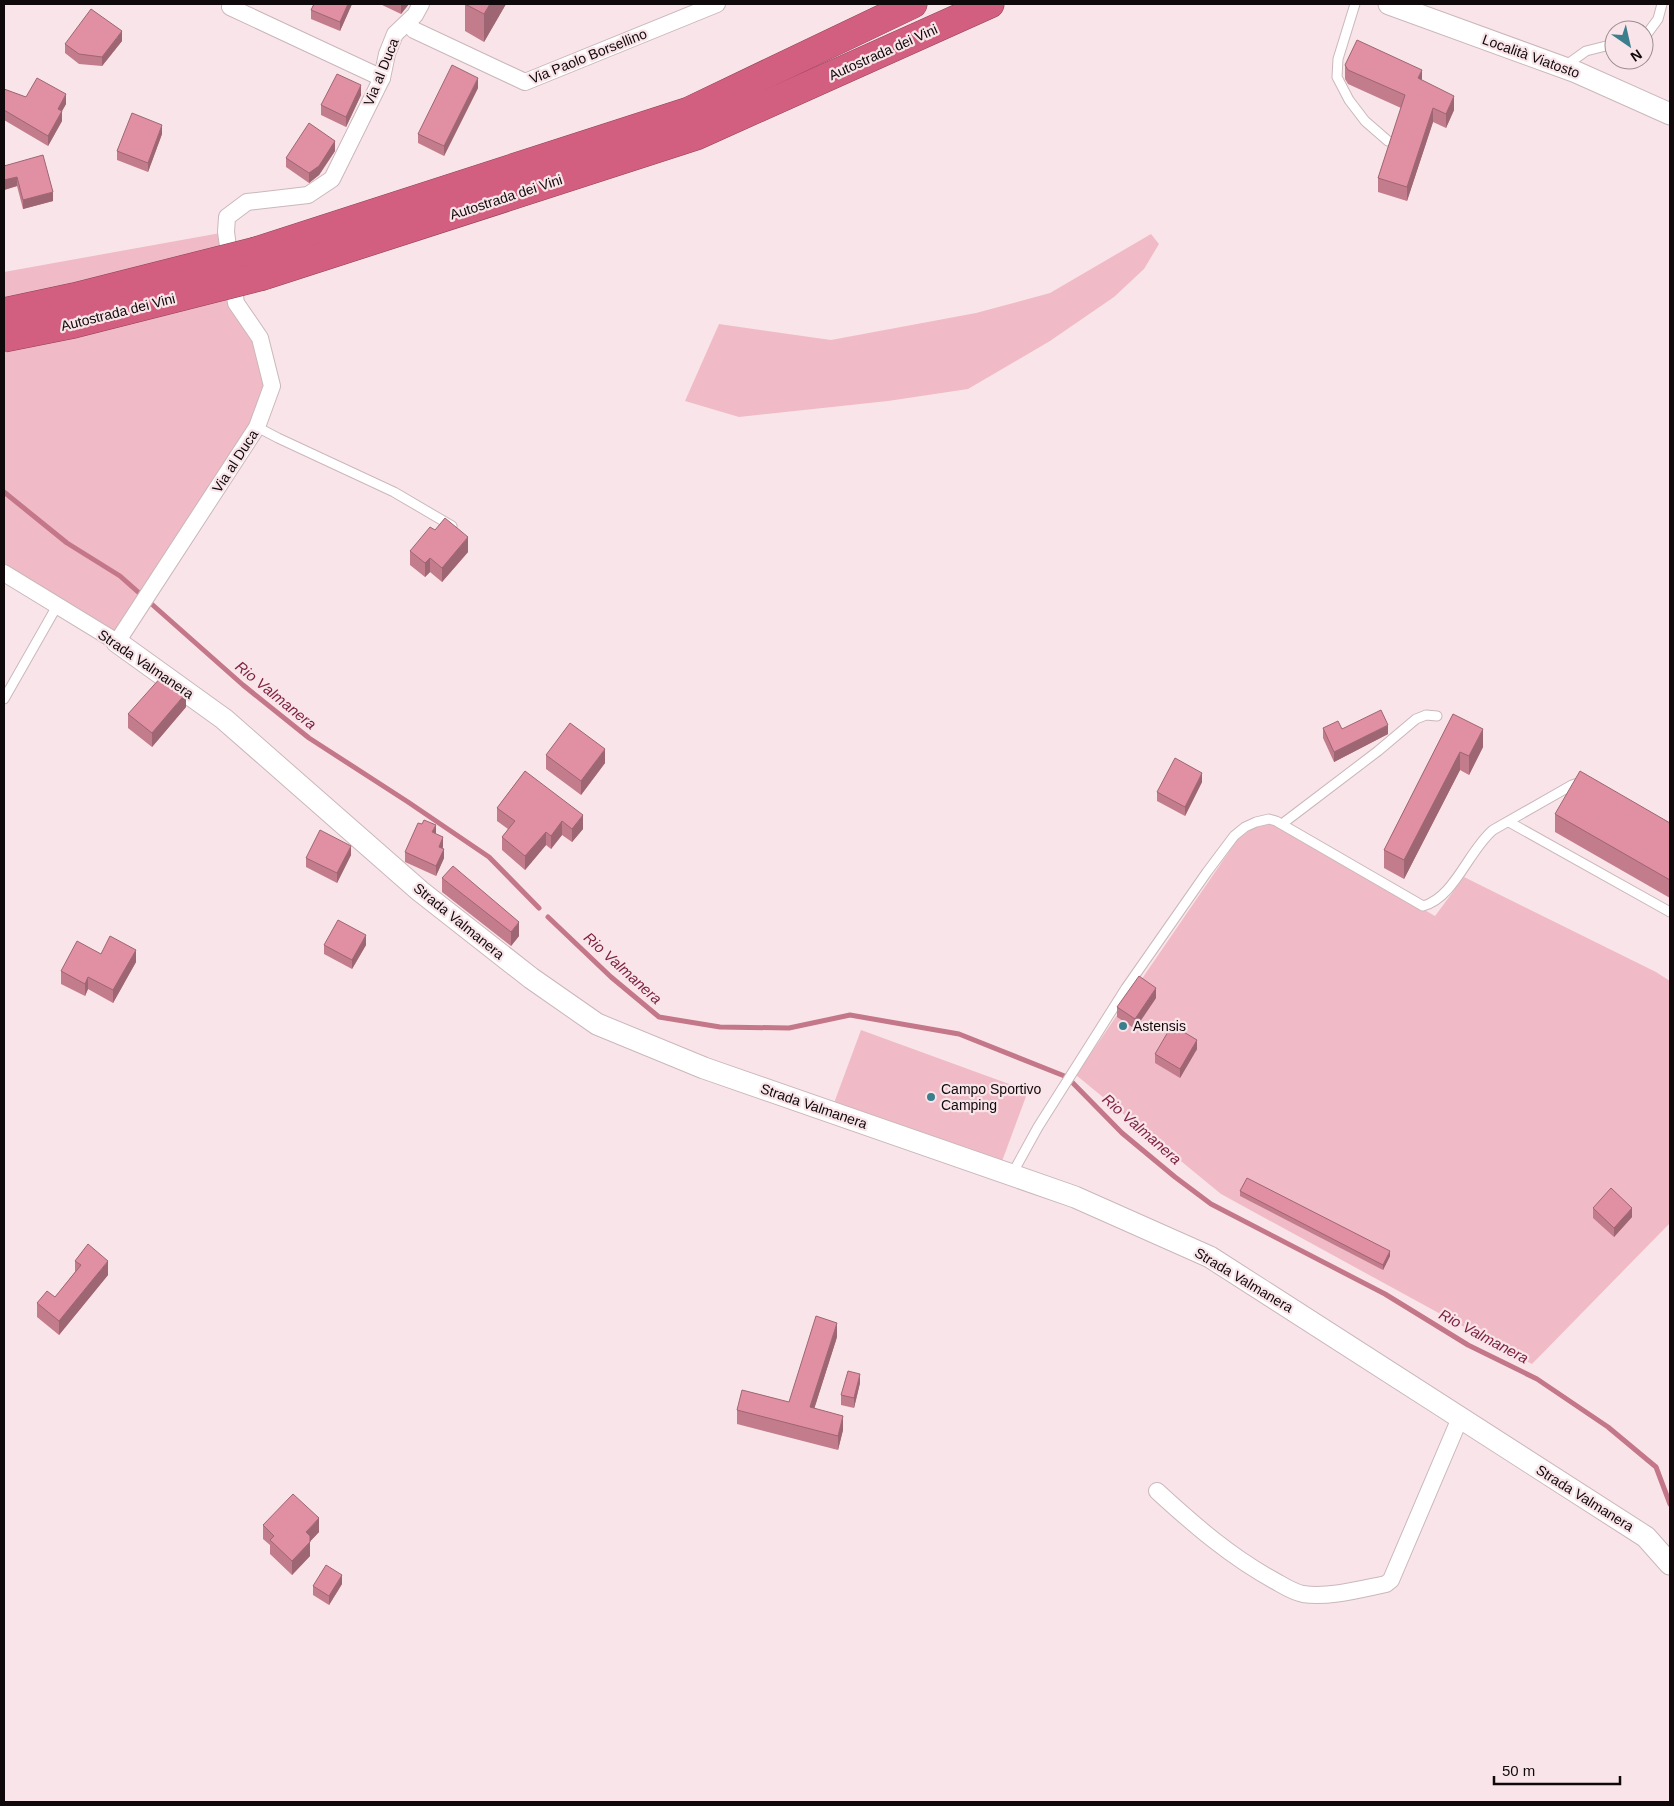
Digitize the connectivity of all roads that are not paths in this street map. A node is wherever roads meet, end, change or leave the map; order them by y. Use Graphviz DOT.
graph roads {
  1 [pos="421,4"];
  2 [pos="716,4"];
  3 [pos="913,4"];
  4 [pos="990,4"];
  5 [pos="1355,4"];
  6 [pos="1662,4"];
  7 [pos="1394,5"];
  8 [pos="230,7"];
  9 [pos="408,23"];
  10 [pos="1654,24"];
  11 [pos="1604,46"];
  12 [pos="1563,67"];
  13 [pos="382,78"];
  14 [pos="1670,114"];
  15 [pos="1388,141"];
  16 [pos="259,263"];
  17 [pos="4,312"];
  18 [pos="4,338"];
  19 [pos="257,427"];
  20 [pos="458,530"];
  21 [pos="4,573"];
  22 [pos="57,606"];
  23 [pos="117,642"];
  24 [pos="4,699"];
  25 [pos="1437,716"];
  26 [pos="1590,784"];
  27 [pos="1509,822"];
  28 [pos="1282,824"];
  29 [pos="1670,912"];
  30 [pos="1011,1176"];
  31 [pos="1460,1418"];
  32 [pos="1157,1491"];
  33 [pos="1670,1564"];
  1 -- 9 [label="street, Via al Duca"];
  2 -- 9 [label="street, Via Paolo Borsellino"];
  3 -- 16 [label="highway, Autostrada dei Vini"];
  4 -- 16 [label="highway, Autostrada dei Vini"];
  5 -- 15 [label="lane"];
  6 -- 10 [label="lane"];
  7 -- 12 [label="street, Località Viatosto"];
  8 -- 13 [label="street"];
  9 -- 13 [label="street, Via al Duca"];
  11 -- 12 [label="lane"];
  12 -- 14 [label="street, Località Viatosto"];
  13 -- 19 [label="street, Via al Duca"];
  16 -- 17 [label="highway, Autostrada dei Vini, bridge"];
  16 -- 18 [label="highway, Autostrada dei Vini, bridge"];
  19 -- 20 [label="lane"];
  19 -- 23 [label="street, Via al Duca"];
  21 -- 22 [label="street, Strada Valmanera"];
  22 -- 23 [label="street, Strada Valmanera"];
  22 -- 24 [label="lane"];
  23 -- 30 [label="street, Strada Valmanera"];
  25 -- 28 [label="lane"];
  26 -- 27 [label="lane"];
  27 -- 28 [label="lane"];
  27 -- 29 [label="lane"];
  28 -- 30 [label="lane"];
  30 -- 31 [label="street, Strada Valmanera"];
  31 -- 32 [label="street"];
  31 -- 33 [label="street, Strada Valmanera"];
}
